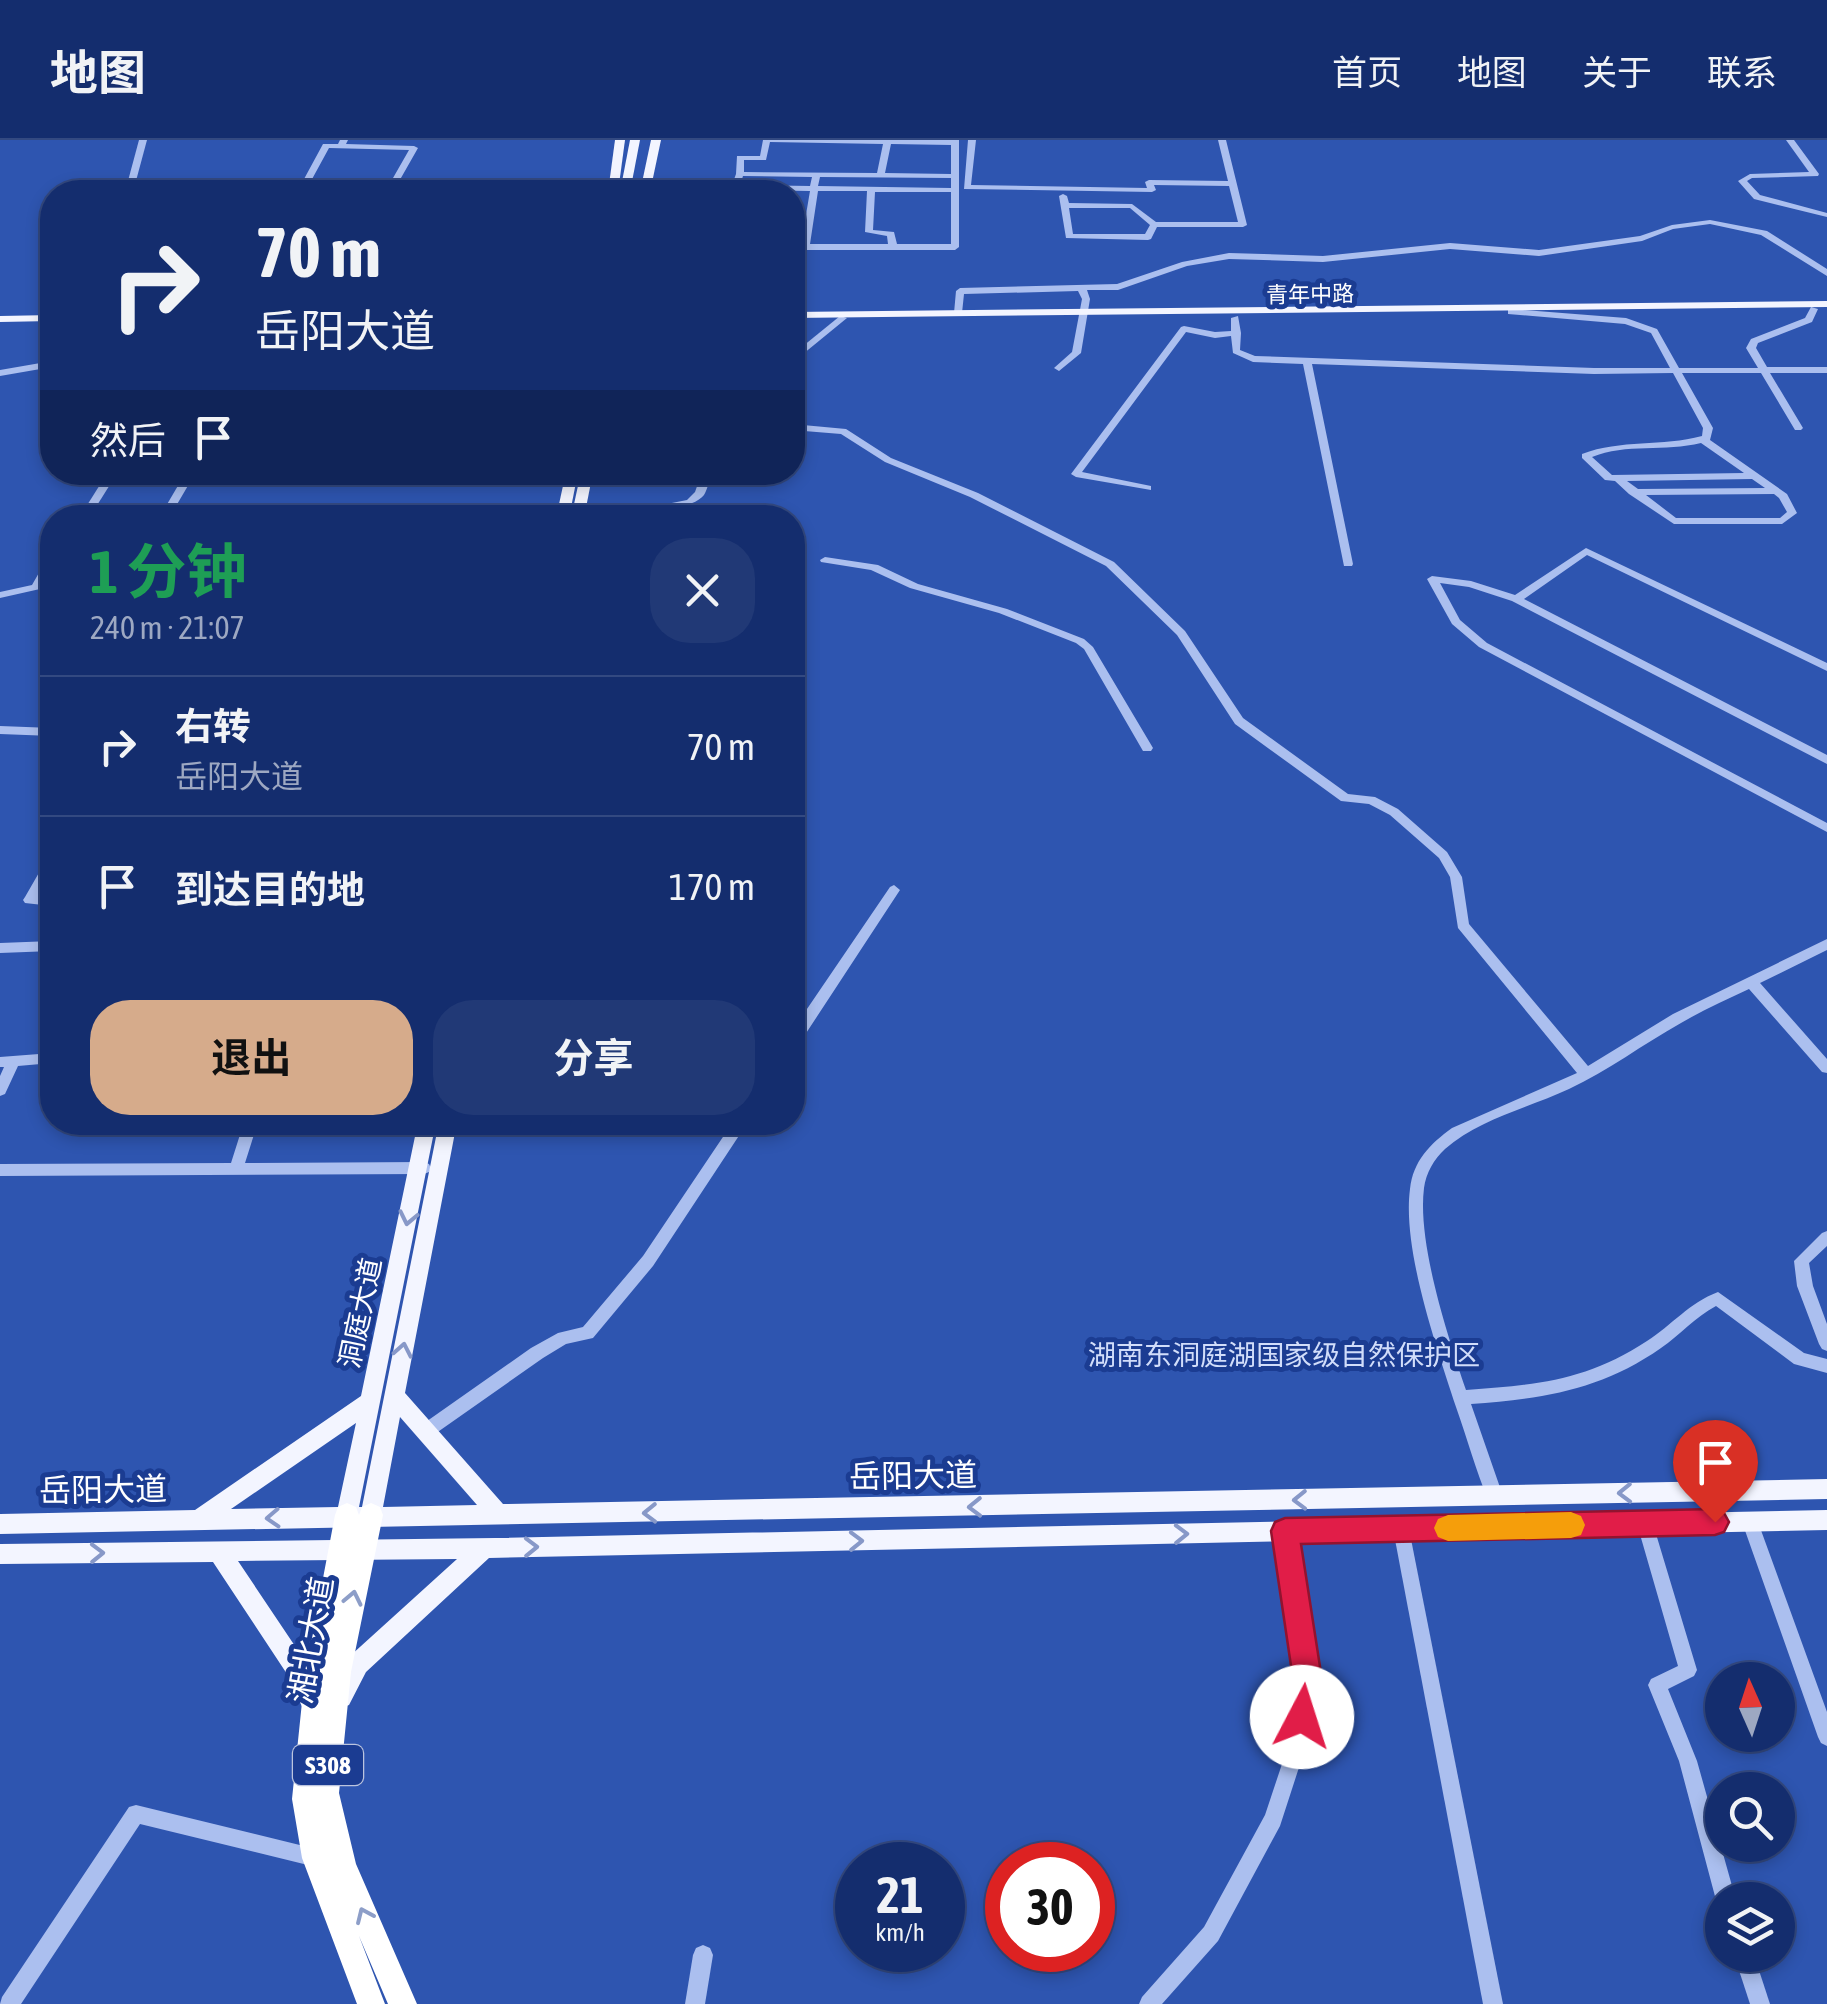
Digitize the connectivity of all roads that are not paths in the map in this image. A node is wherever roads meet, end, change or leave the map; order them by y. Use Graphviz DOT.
graph roads {
  1 [pos="142,140"];
  2 [pos="620,140"];
  3 [pos="635,140"];
  4 [pos="646,140"];
  5 [pos="656,140"];
  6 [pos="972,140"];
  7 [pos="1222,140"];
  8 [pos="1790,140"];
  9 [pos="767,142"];
  10 [pos="955,142"];
  11 [pos="342,143"];
  12 [pos="887,144"];
  13 [pos="740,174"];
  14 [pos="816,175"];
  15 [pos="881,175"];
  16 [pos="955,176"];
  17 [pos="132,180"];
  18 [pos="308,180"];
  19 [pos="396,180"];
  20 [pos="615,180"];
  21 [pos="629,180"];
  22 [pos="632,180"];
  23 [pos="647,180"];
  24 [pos="738,180"];
  25 [pos="1233,184"];
  26 [pos="805,188"];
  27 [pos="814,188"];
  28 [pos="872,189"];
  29 [pos="1062,189"];
  30 [pos="955,190"];
  31 [pos="1064,204"];
  32 [pos="1827,215"];
  33 [pos="1154,224"];
  34 [pos="806,247"];
  35 [pos="893,247"];
  36 [pos="1827,273"];
  37 [pos="1082,290"];
  38 [pos="1824,306"];
  39 [pos="1511,312"];
  40 [pos="958,313"];
  41 [pos="1083,314"];
  42 [pos="805,316"];
  43 [pos="805,317"];
  44 [pos="843,318"];
  45 [pos="1235,318"];
  46 [pos="0,322"];
  47 [pos="40,322"];
  48 [pos="1237,333"];
  49 [pos="805,349"];
  50 [pos="1307,361"];
  51 [pos="40,366"];
  52 [pos="1059,368"];
  53 [pos="1827,370"];
  54 [pos="0,374"];
  55 [pos="805,428"];
  56 [pos="1798,428"];
  57 [pos="1703,440"];
  58 [pos="1754,476"];
  59 [pos="1617,478"];
  60 [pos="703,485"];
  61 [pos="1147,488"];
  62 [pos="1775,491"];
  63 [pos="1633,492"];
  64 [pos="683,505"];
  65 [pos="825,560"];
  66 [pos="1348,564"];
  67 [pos="40,580"];
  68 [pos="0,596"];
  69 [pos="1516,599"];
  70 [pos="1827,667"];
  71 [pos="0,730"];
  72 [pos="40,732"];
  73 [pos="1147,748"];
  74 [pos="1827,760"];
  75 [pos="1827,828"];
  76 [pos="40,882"];
  77 [pos="894,890"];
  78 [pos="40,901"];
  79 [pos="1827,944"];
  80 [pos="40,946"];
  81 [pos="0,948"];
  82 [pos="1750,981"];
  83 [pos="805,1024"];
  84 [pos="40,1059"];
  85 [pos="6,1062"];
  86 [pos="1827,1068"];
  87 [pos="1586,1074"];
  88 [pos="0,1090"];
  89 [pos="246,1135"];
  90 [pos="428,1135"];
  91 [pos="443,1135"];
  92 [pos="732,1135"];
  93 [pos="429,1168"];
  94 [pos="236,1169"];
  95 [pos="0,1170"];
  96 [pos="1827,1237"];
  97 [pos="1827,1344"];
  98 [pos="1827,1366"];
  99 [pos="394,1395"];
  100 [pos="1463,1397"];
  101 [pos="369,1402"];
  102 [pos="426,1431"];
  103 [pos="1827,1488"];
  104 [pos="1495,1496"];
  105 [pos="359,1515"];
  106 [pos="500,1516"];
  107 [pos="1827,1520"];
  108 [pos="196,1522"];
  109 [pos="1750,1522"];
  110 [pos="0,1524"];
  111 [pos="1645,1524"];
  112 [pos="1401,1529"];
  113 [pos="1285,1531"];
  114 [pos="351,1547"];
  115 [pos="485,1548"];
  116 [pos="218,1550"];
  117 [pos="0,1554"];
  118 [pos="324,1709"];
  119 [pos="1827,1736"];
  120 [pos="316,1858"];
  121 [pos="1721,1882"];
  122 [pos="702,1954"];
  123 [pos="1750,1972"];
  124 [pos="9,2004"];
  125 [pos="371,2004"];
  126 [pos="403,2004"];
  127 [pos="695,2004"];
  128 [pos="1148,2004"];
  129 [pos="1494,2004"];
  130 [pos="1760,2004"];
  1 -- 17 [label="street"];
  2 -- 20 [label="main road"];
  3 -- 21 [label="main road"];
  4 -- 22 [label="main road"];
  5 -- 23 [label="main road"];
  6 -- 29 [label="street"];
  7 -- 25 [label="street"];
  8 -- 32 [label="street"];
  9 -- 12 [label="street"];
  9 -- 13 [label="street"];
  10 -- 12 [label="street"];
  10 -- 16 [label="street"];
  11 -- 18 [label="street"];
  11 -- 19 [label="street"];
  12 -- 15 [label="street"];
  13 -- 14 [label="street"];
  13 -- 24 [label="street"];
  14 -- 15 [label="street"];
  14 -- 27 [label="street"];
  15 -- 16 [label="street"];
  16 -- 30 [label="street"];
  25 -- 29 [label="street"];
  25 -- 33 [label="street"];
  26 -- 27 [label="street"];
  27 -- 28 [label="street"];
  27 -- 34 [label="street"];
  28 -- 30 [label="street"];
  28 -- 35 [label="street"];
  29 -- 31 [label="street"];
  30 -- 35 [label="street"];
  31 -- 33 [label="street"];
  31 -- 33 [label="street"];
  34 -- 35 [label="street"];
  36 -- 37 [label="street"];
  37 -- 40 [label="street"];
  37 -- 41 [label="street"];
  38 -- 39 [label="main road, 青年中路"];
  38 -- 41 [label="main road"];
  38 -- 56 [label="street"];
  39 -- 41 [label="main road, 青年中路"];
  39 -- 57 [label="street"];
  40 -- 41 [label="main road"];
  40 -- 42 [label="main road"];
  41 -- 44 [label="main road, 青年中路"];
  41 -- 52 [label="street"];
  43 -- 44 [label="main road, 青年中路"];
  44 -- 49 [label="street"];
  45 -- 48 [label="street"];
  46 -- 47 [label="main road"];
  48 -- 50 [label="street"];
  48 -- 61 [label="street"];
  50 -- 53 [label="street"];
  50 -- 66 [label="street"];
  51 -- 54 [label="street"];
  55 -- 87 [label="street"];
  57 -- 58 [label="street"];
  57 -- 59 [label="street"];
  58 -- 59 [label="street"];
  58 -- 62 [label="street"];
  59 -- 63 [label="street"];
  60 -- 64 [label="street"];
  62 -- 63 [label="street"];
  62 -- 63 [label="street"];
  65 -- 73 [label="street"];
  67 -- 68 [label="street"];
  69 -- 70 [label="street"];
  69 -- 74 [label="street"];
  69 -- 75 [label="street"];
  71 -- 72 [label="street"];
  76 -- 78 [label="street"];
  77 -- 83 [label="street"];
  79 -- 82 [label="street"];
  80 -- 81 [label="street"];
  82 -- 86 [label="street"];
  82 -- 87 [label="street"];
  84 -- 85 [label="street"];
  85 -- 88 [label="street"];
  87 -- 100 [label="street"];
  89 -- 94 [label="street"];
  90 -- 93 [label="main road, 洞庭大道 / S308"];
  91 -- 93 [label="main road, 洞庭大道 / S308"];
  92 -- 102 [label="street"];
  93 -- 94 [label="street"];
  99 -- 93 [label="main road, 洞庭大道 / S308, one-way"];
  93 -- 101 [label="main road, 洞庭大道 / S308, one-way"];
  94 -- 95 [label="street"];
  96 -- 97 [label="street"];
  98 -- 100 [label="street"];
  99 -- 102 [label="main road"];
  99 -- 105 [label="main road, 洞庭大道 / S308"];
  100 -- 104 [label="street"];
  101 -- 105 [label="main road, 洞庭大道 / S308"];
  101 -- 108 [label="main road"];
  102 -- 106 [label="main road"];
  103 -- 104 [label="main road, 岳阳大道, one-way"];
  104 -- 106 [label="main road, 岳阳大道, one-way"];
  105 -- 106 [label="main road, 岳阳大道"];
  105 -- 108 [label="main road, 岳阳大道, one-way"];
  105 -- 114 [label="highway, 湘北大道 / S308"];
  107 -- 109 [label="main road"];
  108 -- 110 [label="main road, 岳阳大道"];
  109 -- 111 [label="main road"];
  109 -- 119 [label="street"];
  111 -- 112 [label="main road"];
  111 -- 121 [label="street"];
  112 -- 113 [label="main road"];
  112 -- 129 [label="street"];
  115 -- 113 [label="main road, one-way"];
  113 -- 128 [label="street"];
  114 -- 115 [label="main road"];
  114 -- 116 [label="main road"];
  114 -- 118 [label="highway, 湘北大道 / S308"];
  115 -- 118 [label="main road"];
  117 -- 116 [label="main road, one-way"];
  116 -- 118 [label="main road"];
  118 -- 120 [label="highway, 湘北大道 / S308"];
  126 -- 118 [label="highway, 湘北大道 / S308, one-way"];
  120 -- 124 [label="street"];
  120 -- 125 [label="highway, 湘北大道 / S308"];
  122 -- 127 [label="street"];
  123 -- 130 [label="street"];
}
